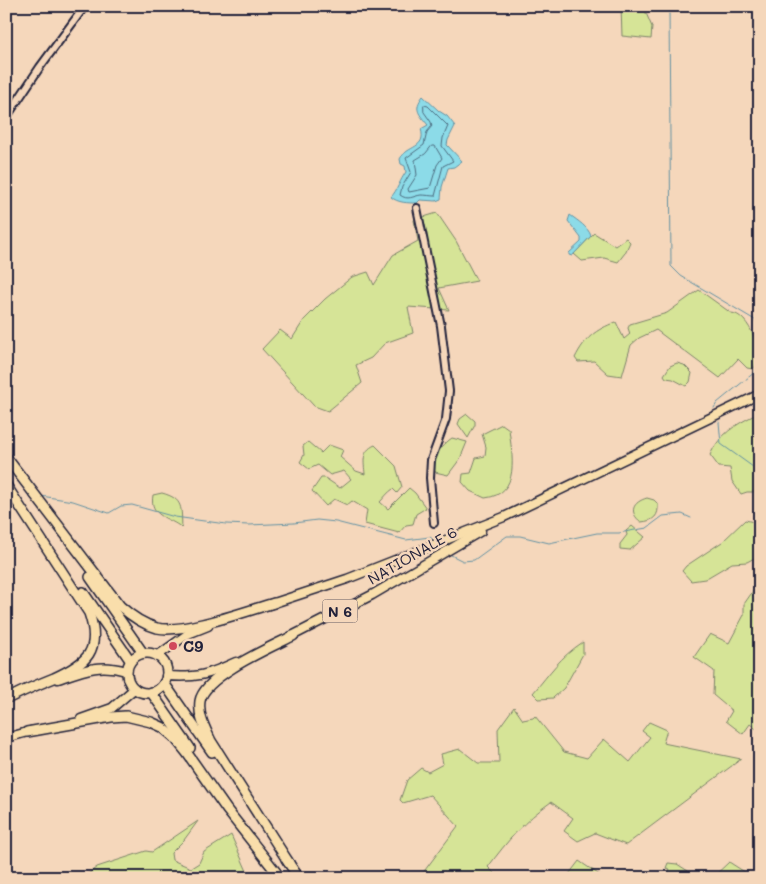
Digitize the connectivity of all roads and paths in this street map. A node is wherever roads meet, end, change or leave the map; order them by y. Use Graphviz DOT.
graph roads {
  1 [pos="85,6"];
  2 [pos="6,118"];
  3 [pos="417,208"];
  4 [pos="760,394"];
  5 [pos="6,457"];
  6 [pos="6,484"];
  7 [pos="504,518"];
  8 [pos="434,522"];
  9 [pos="274,603"];
  10 [pos="293,636"];
  11 [pos="143,653"];
  12 [pos="157,656"];
  13 [pos="130,660"];
  14 [pos="126,671"];
  15 [pos="165,680"];
  16 [pos="134,689"];
  17 [pos="151,692"];
  18 [pos="8,698"];
  19 [pos="27,732"];
  20 [pos="6,738"];
  21 [pos="289,863"];
  22 [pos="278,875"];
  23 [pos="299,878"];
  1 -- 2 [label="street"];
  3 -- 8 [label="street"];
  4 -- 7 [label="main road, NATIONALE 6 / N 6"];
  5 -- 9 [label="highway"];
  5 -- 11 [label="highway"];
  6 -- 13 [label="highway"];
  6 -- 18 [label="highway"];
  7 -- 9 [label="main road, NATIONALE 6 / N 6"];
  7 -- 10 [label="main road, NATIONALE 6 / N 6"];
  9 -- 12 [label="main road, NATIONALE 6 / N 6"];
  10 -- 15 [label="main road, NATIONALE 6 / N 6"];
  10 -- 21 [label="highway"];
  11 -- 12 [label="highway"];
  11 -- 13 [label="highway"];
  12 -- 15 [label="highway"];
  13 -- 14 [label="highway"];
  14 -- 16 [label="highway"];
  14 -- 18 [label="main road"];
  15 -- 17 [label="highway"];
  15 -- 21 [label="highway"];
  16 -- 17 [label="highway"];
  16 -- 19 [label="main road"];
  17 -- 22 [label="highway"];
  19 -- 20 [label="main road"];
  19 -- 22 [label="highway"];
  21 -- 23 [label="highway"];
}
